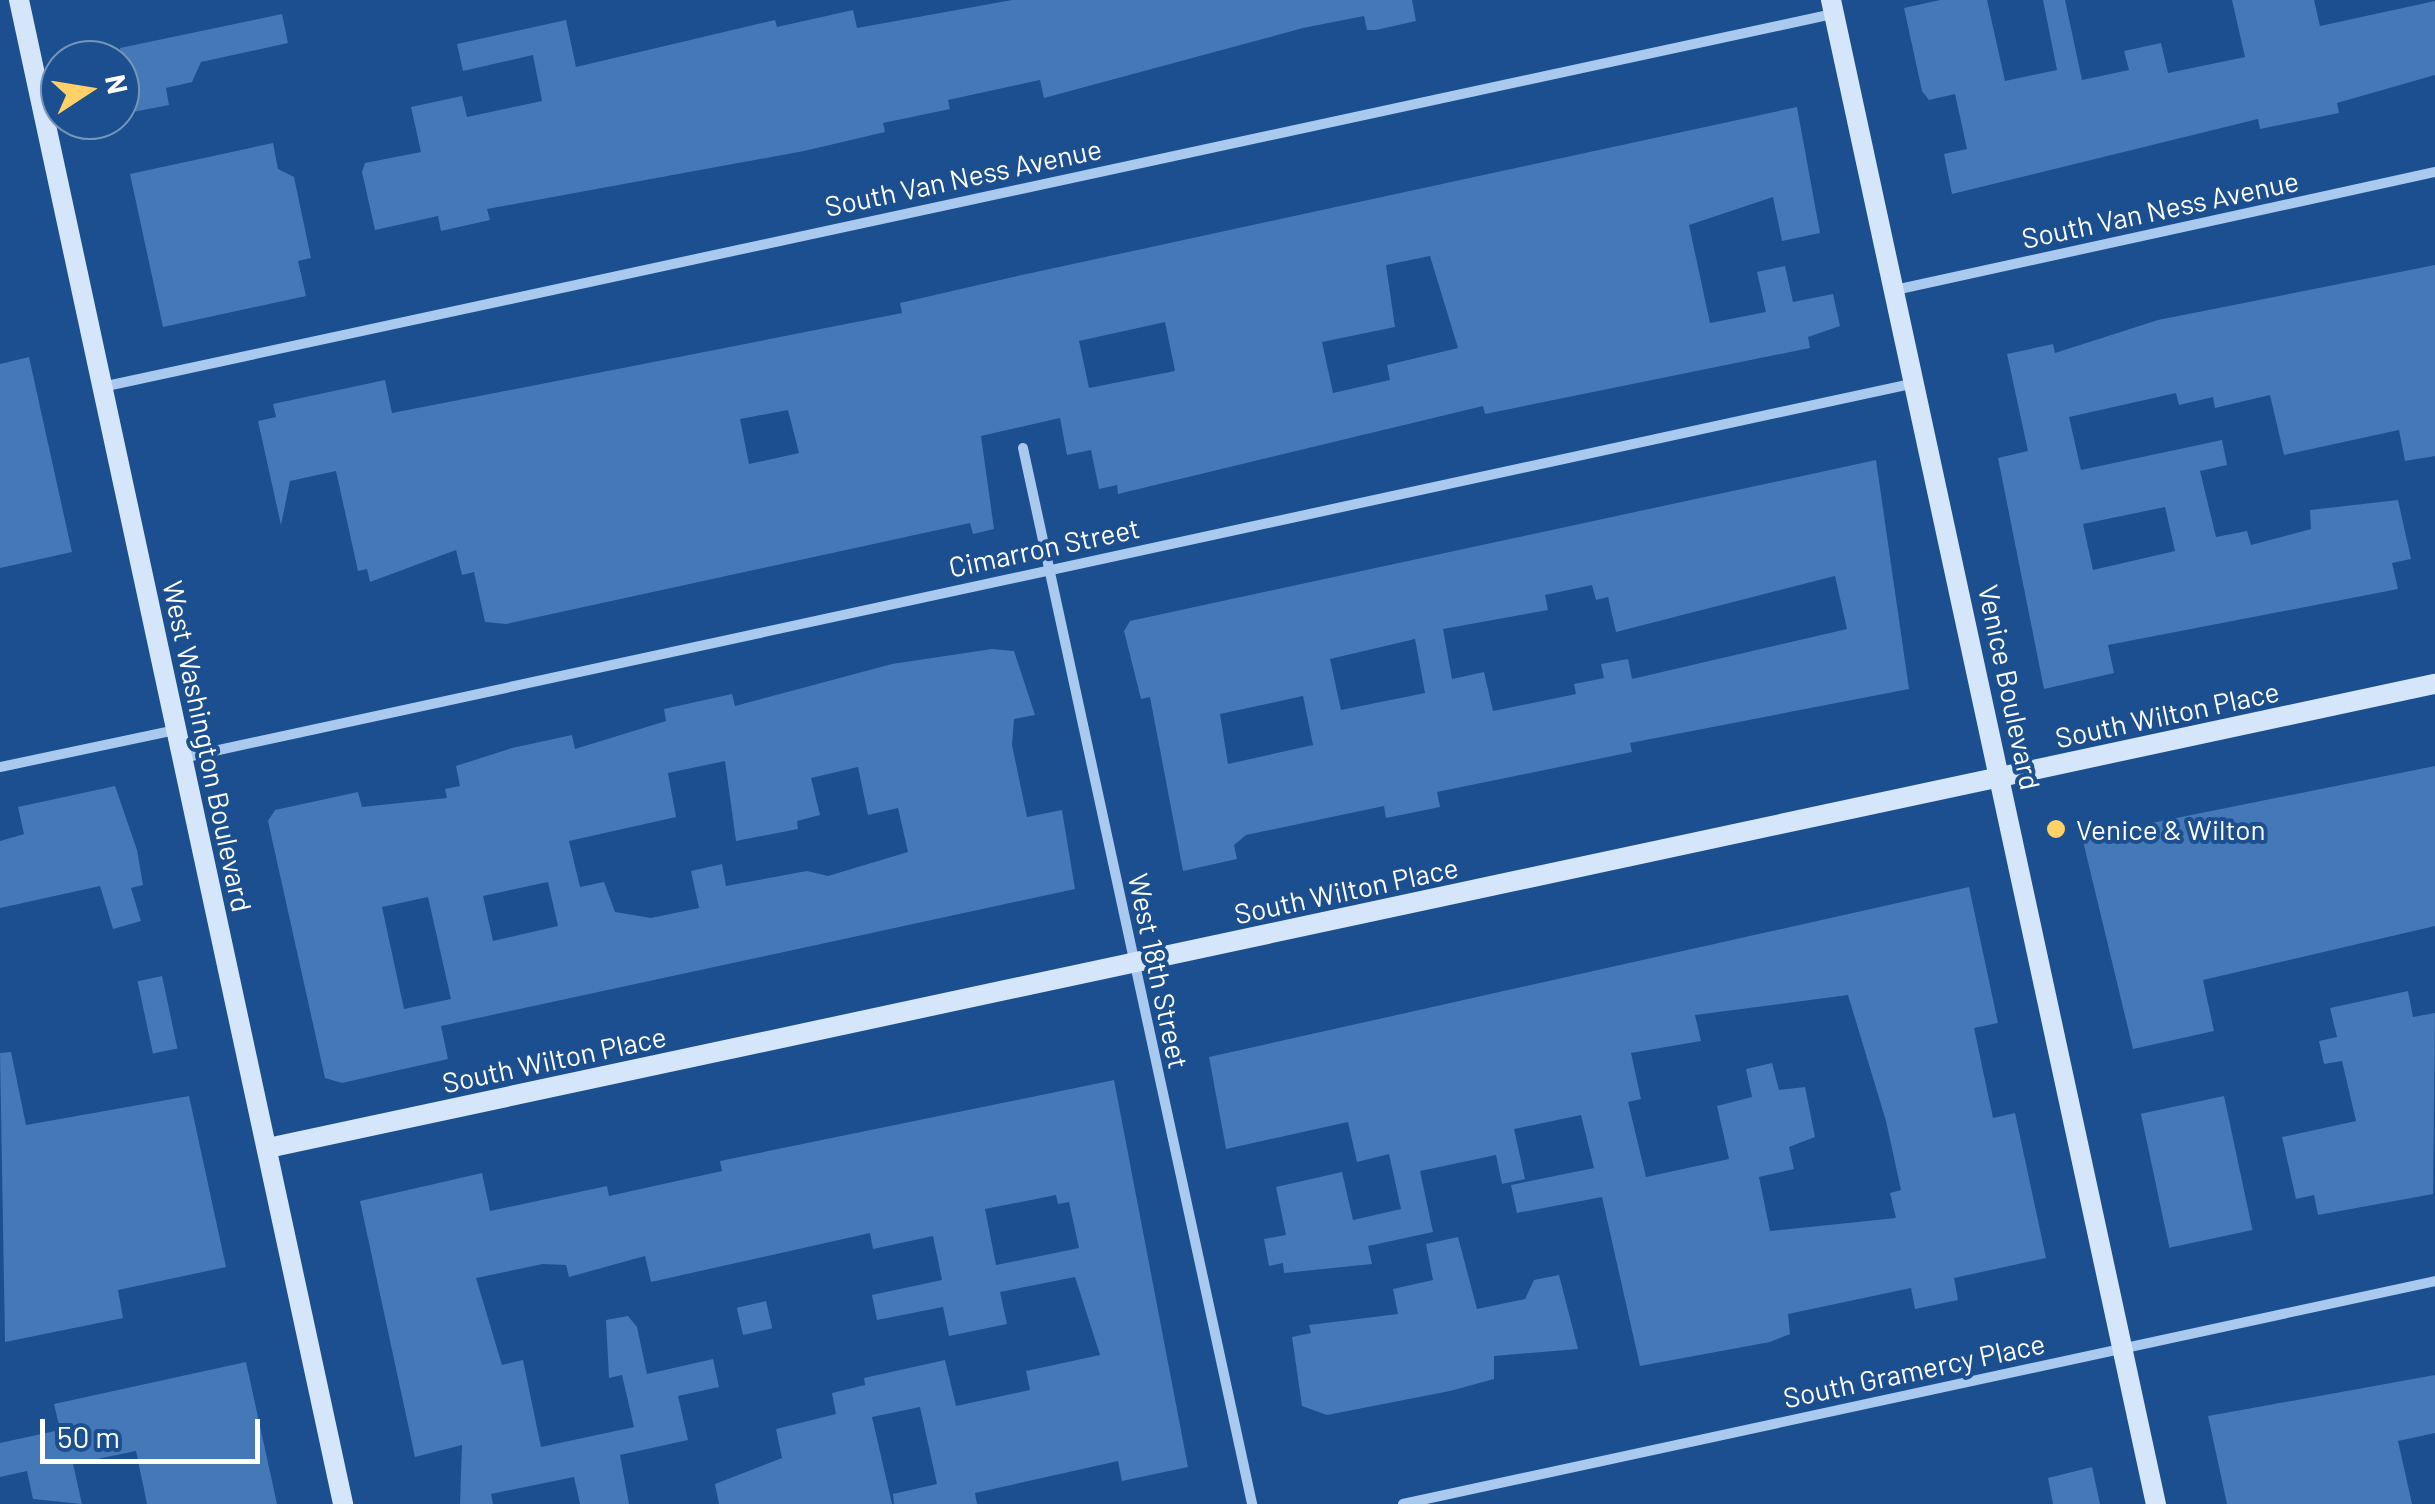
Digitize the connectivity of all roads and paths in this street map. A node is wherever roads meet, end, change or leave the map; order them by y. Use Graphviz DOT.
graph roads {
  1 [pos="19,0"];
  2 [pos="1833,7"];
  3 [pos="2435,172"];
  4 [pos="1896,290"];
  5 [pos="1916,382"];
  6 [pos="102,387"];
  7 [pos="1023,448"];
  8 [pos="1049,568"];
  9 [pos="2435,684"];
  10 [pos="176,730"];
  11 [pos="182,758"];
  12 [pos="0,767"];
  13 [pos="2001,778"];
  14 [pos="1134,963"];
  15 [pos="268,1148"];
  16 [pos="2435,1281"];
  17 [pos="2123,1348"];
  18 [pos="342,1504"];
  19 [pos="1252,1504"];
  20 [pos="1403,1504"];
  21 [pos="2156,1504"];
  1 -- 6 [label="main road, West Washington Boulevard"];
  2 -- 4 [label="main road, Venice Boulevard"];
  2 -- 6 [label="street, South Van Ness Avenue"];
  3 -- 4 [label="street, South Van Ness Avenue"];
  4 -- 5 [label="main road, Venice Boulevard"];
  5 -- 8 [label="street, Cimarron Street"];
  5 -- 13 [label="main road, Venice Boulevard"];
  6 -- 10 [label="main road, West Washington Boulevard"];
  7 -- 8 [label="street, West 18th Street"];
  8 -- 11 [label="street, Cimarron Street"];
  8 -- 14 [label="street, West 18th Street"];
  9 -- 13 [label="main road, South Wilton Place"];
  10 -- 11 [label="main road, West Washington Boulevard"];
  10 -- 12 [label="street"];
  11 -- 15 [label="main road, West Washington Boulevard"];
  13 -- 14 [label="main road, South Wilton Place"];
  13 -- 17 [label="main road, Venice Boulevard"];
  14 -- 15 [label="main road, South Wilton Place"];
  14 -- 19 [label="street, West 18th Street"];
  15 -- 18 [label="main road, West Washington Boulevard"];
  16 -- 17 [label="street, South Gramercy Place"];
  17 -- 20 [label="street, South Gramercy Place"];
  17 -- 21 [label="main road, Venice Boulevard"];
}
